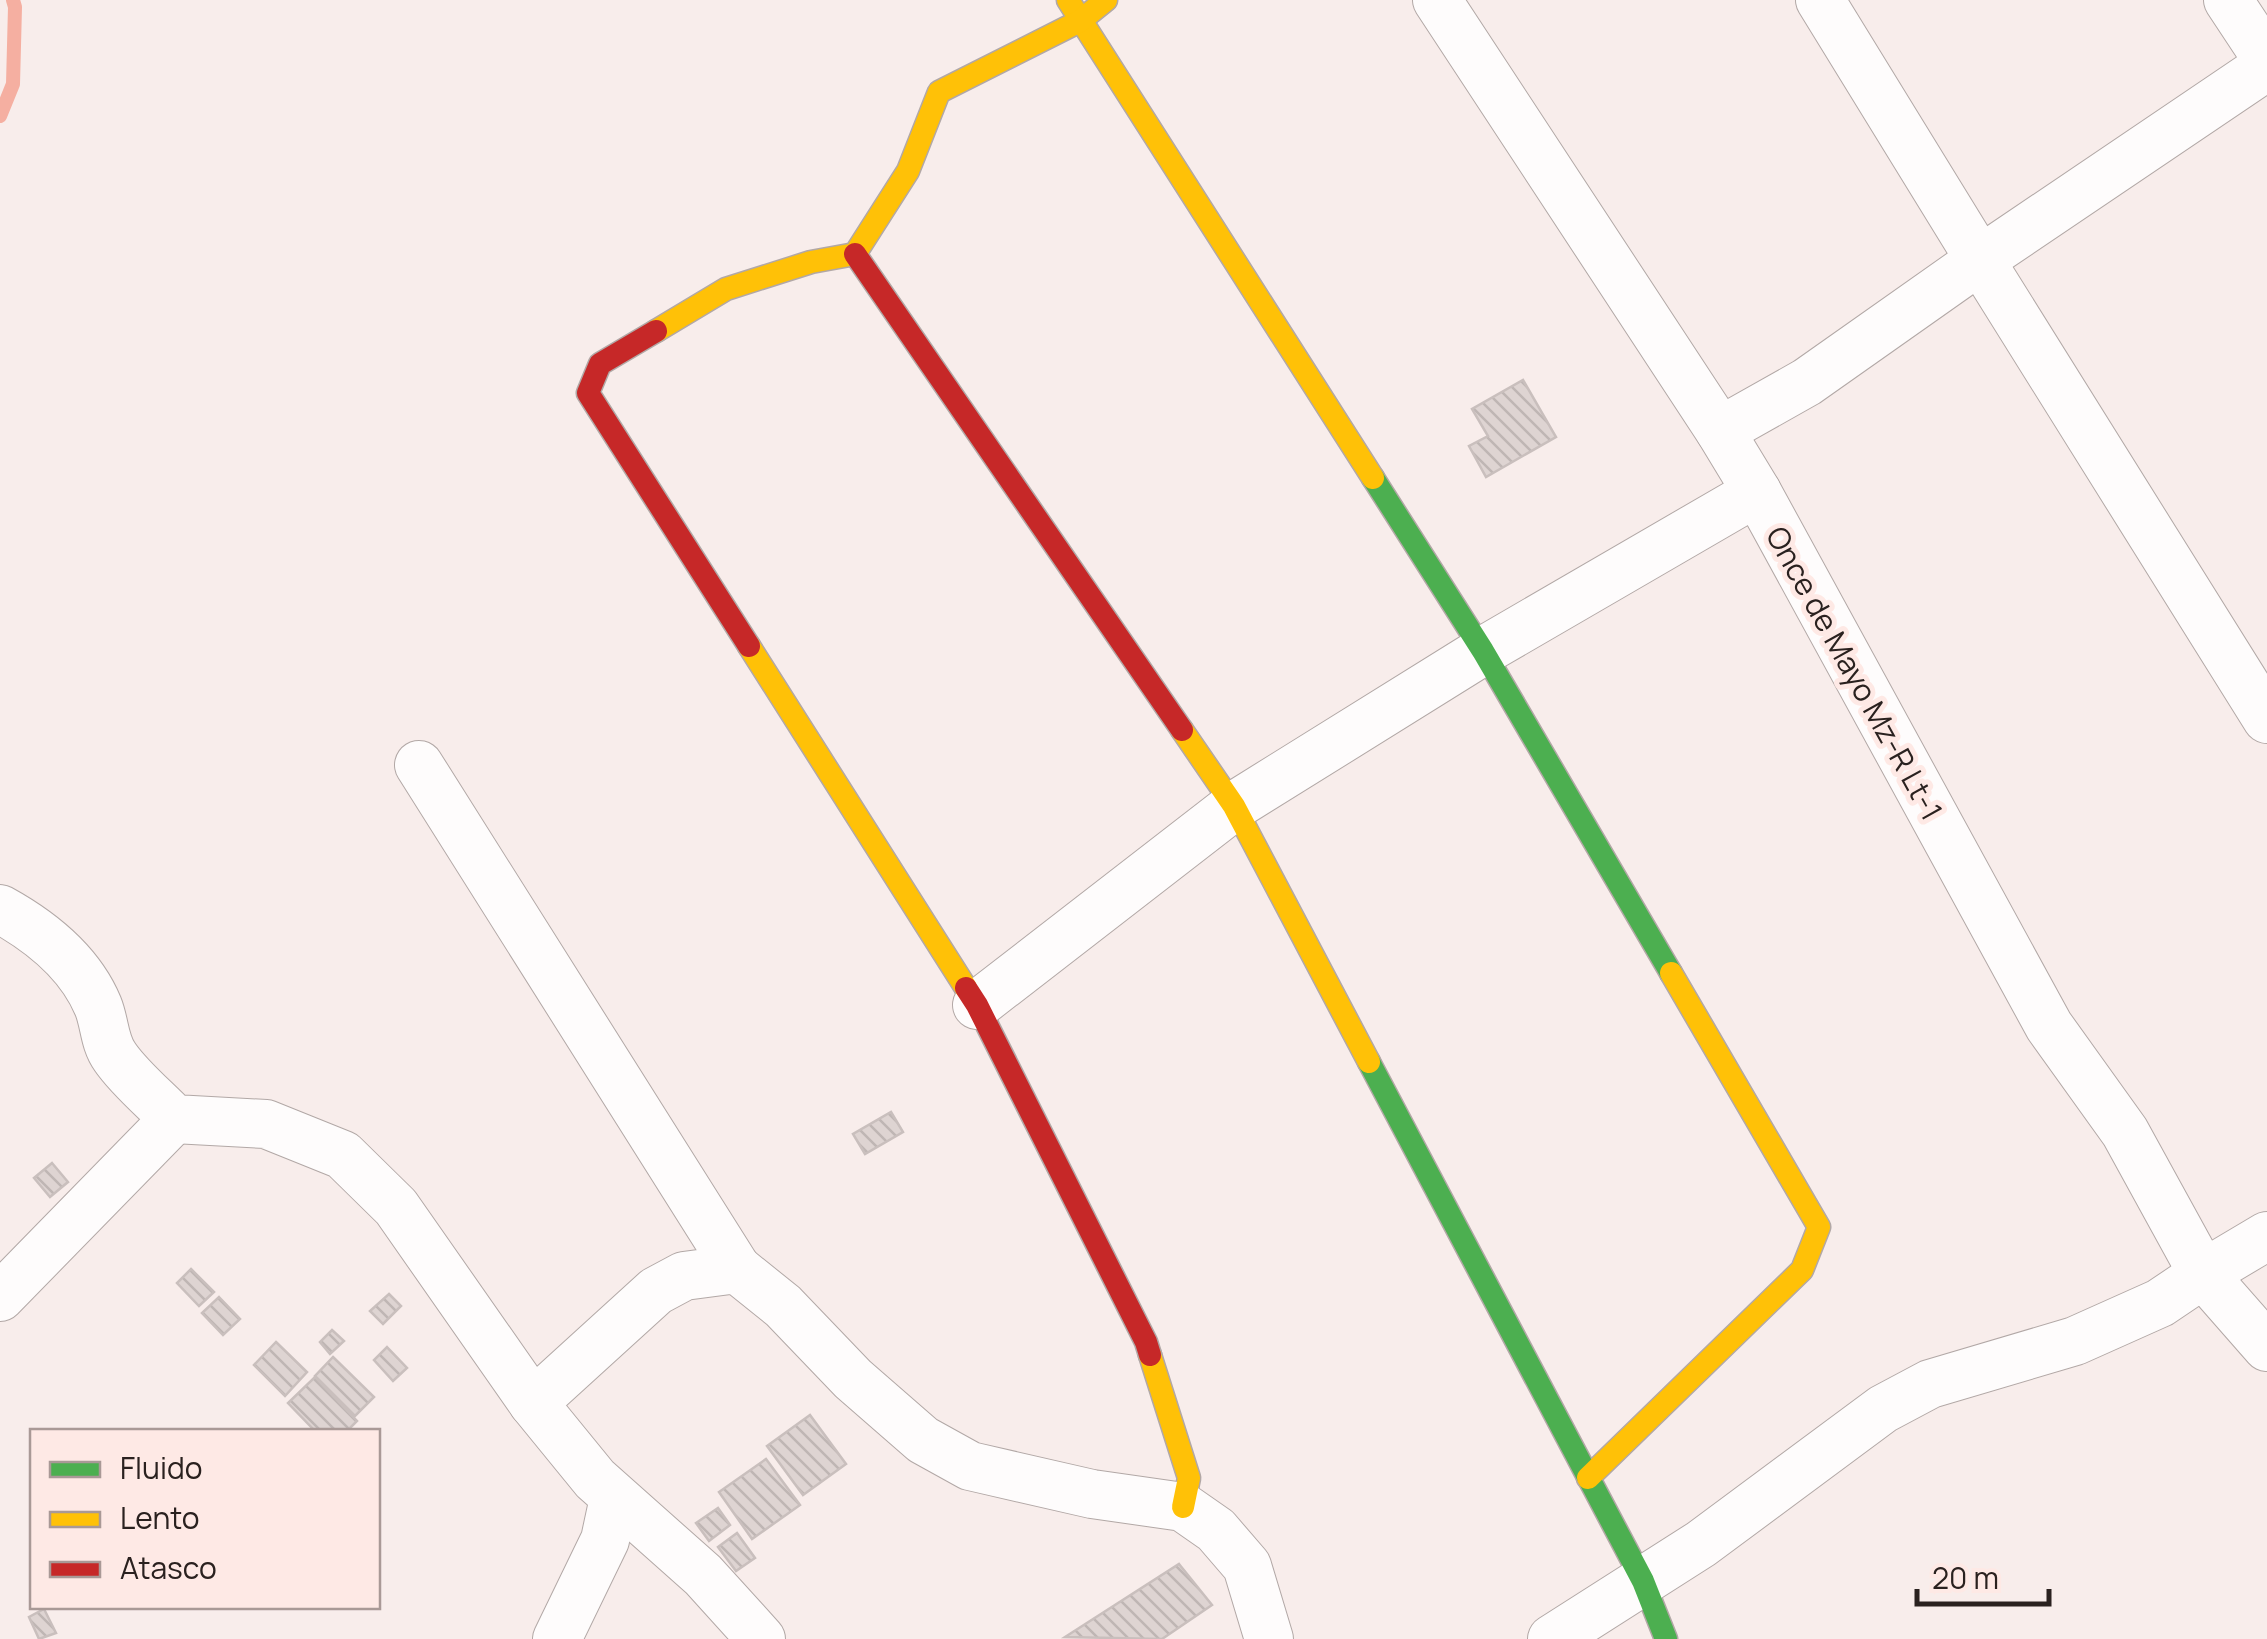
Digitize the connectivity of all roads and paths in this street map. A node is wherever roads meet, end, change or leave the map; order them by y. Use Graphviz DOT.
graph roads {
  1 [pos="1068,0"];
  2 [pos="1106,0"];
  3 [pos="1438,0"];
  4 [pos="1820,0"];
  5 [pos="2228,0"];
  6 [pos="1080,21"];
  7 [pos="2267,62"];
  8 [pos="856,254"];
  9 [pos="1980,260"];
  10 [pos="1720,431"];
  11 [pos="1757,492"];
  12 [pos="1483,650"];
  13 [pos="2267,719"];
  14 [pos="420,765"];
  15 [pos="1234,806"];
  16 [pos="0,909"];
  17 [pos="976,1006"];
  18 [pos="174,1120"];
  19 [pos="2267,1236"];
  20 [pos="737,1269"];
  21 [pos="2203,1274"];
  22 [pos="0,1297"];
  23 [pos="2267,1347"];
  24 [pos="533,1404"];
  25 [pos="1588,1478"];
  26 [pos="614,1498"];
  27 [pos="1183,1507"];
  28 [pos="1643,1581"];
  29 [pos="557,1639"];
  30 [pos="761,1639"];
  31 [pos="1270,1639"];
  32 [pos="1552,1639"];
  33 [pos="1666,1639"];
  1 -- 6 [label="street"];
  2 -- 6 [label="street"];
  3 -- 10 [label="street, Once de Mayo Mz-R Lt-1"];
  4 -- 9 [label="street"];
  5 -- 7 [label="street"];
  6 -- 8 [label="street"];
  6 -- 12 [label="street"];
  7 -- 9 [label="street"];
  8 -- 15 [label="street"];
  8 -- 17 [label="street"];
  9 -- 10 [label="street"];
  9 -- 13 [label="street"];
  10 -- 11 [label="street, Once de Mayo Mz-R Lt-1"];
  11 -- 12 [label="street"];
  11 -- 21 [label="street, Once de Mayo Mz-R Lt-1"];
  12 -- 15 [label="street"];
  12 -- 25 [label="street"];
  14 -- 20 [label="street"];
  15 -- 17 [label="street"];
  15 -- 25 [label="street"];
  16 -- 18 [label="street"];
  17 -- 27 [label="street"];
  18 -- 22 [label="street"];
  18 -- 24 [label="street"];
  19 -- 21 [label="street"];
  20 -- 24 [label="street"];
  20 -- 27 [label="street"];
  21 -- 23 [label="street, Once de Mayo Mz-R Lt-1"];
  21 -- 28 [label="street"];
  24 -- 26 [label="street"];
  25 -- 28 [label="street"];
  26 -- 29 [label="street"];
  26 -- 30 [label="street"];
  27 -- 31 [label="street"];
  28 -- 32 [label="street"];
  28 -- 33 [label="street"];
}
